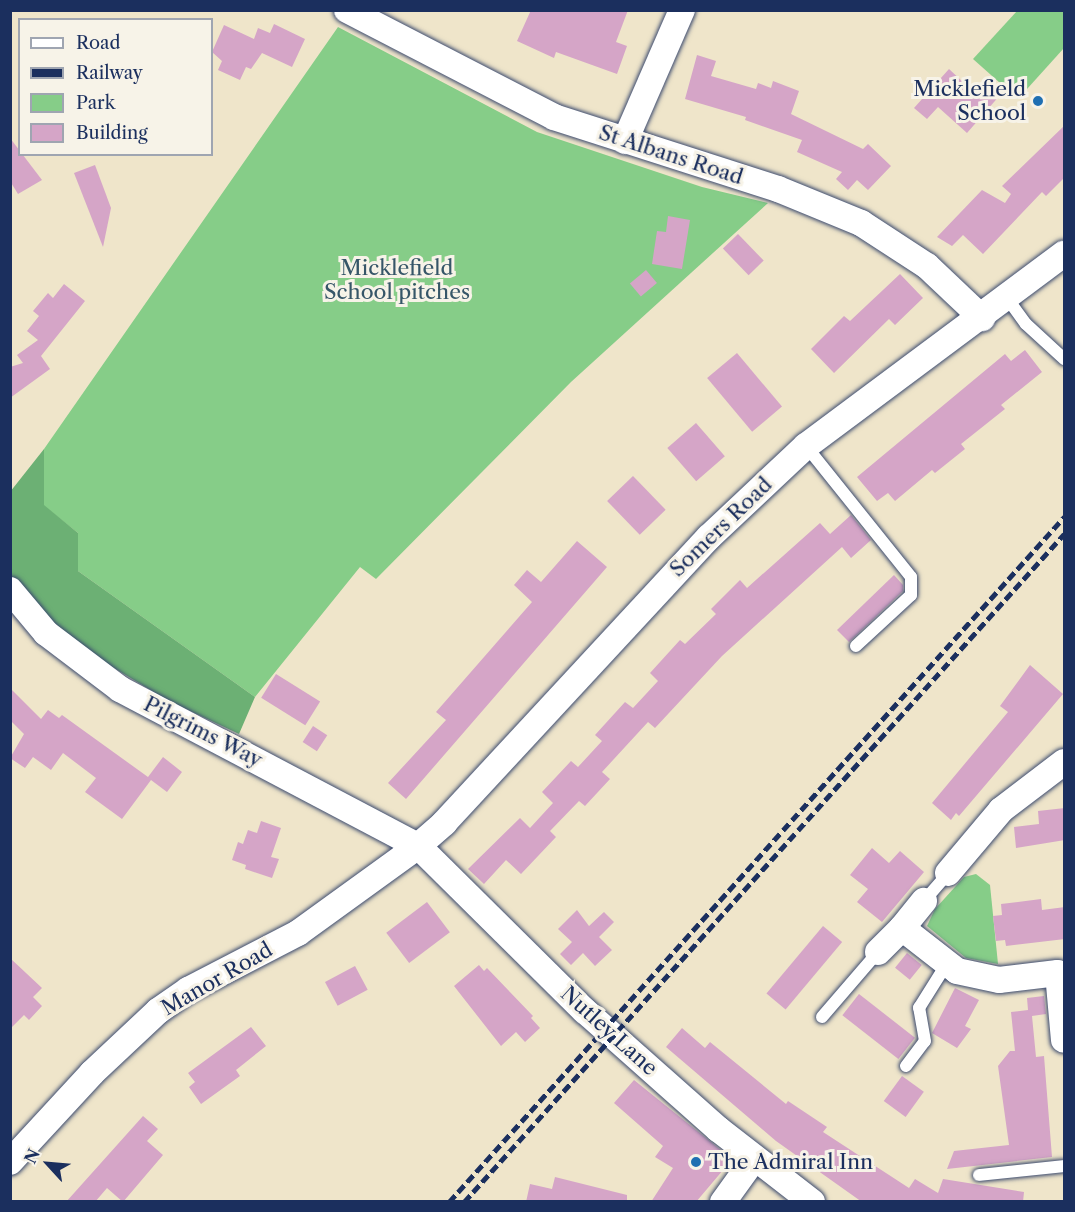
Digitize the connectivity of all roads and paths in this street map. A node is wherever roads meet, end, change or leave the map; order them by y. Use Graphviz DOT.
graph roads {
  1 [pos="682,10"];
  2 [pos="348,11"];
  3 [pos="625,141"];
  4 [pos="1065,254"];
  5 [pos="1007,298"];
  6 [pos="982,318"];
  7 [pos="1065,359"];
  8 [pos="806,446"];
  9 [pos="10,590"];
  10 [pos="856,646"];
  11 [pos="1065,762"];
  12 [pos="418,846"];
  13 [pos="948,873"];
  14 [pos="924,901"];
  15 [pos="902,928"];
  16 [pos="878,952"];
  17 [pos="946,965"];
  18 [pos="1061,973"];
  19 [pos="822,1017"];
  20 [pos="1065,1040"];
  21 [pos="906,1066"];
  22 [pos="753,1159"];
  23 [pos="10,1162"];
  24 [pos="1065,1166"];
  25 [pos="980,1175"];
  26 [pos="723,1202"];
  27 [pos="812,1202"];
  1 -- 3 [label="street"];
  2 -- 3 [label="street, St Albans Road"];
  3 -- 6 [label="street, St Albans Road"];
  4 -- 5 [label="street, Somers Road"];
  5 -- 6 [label="street, Somers Road"];
  5 -- 7 [label="lane"];
  6 -- 8 [label="street, Somers Road"];
  8 -- 10 [label="lane"];
  8 -- 12 [label="street, Somers Road"];
  9 -- 12 [label="street, Pilgrims Way"];
  11 -- 13 [label="street"];
  12 -- 22 [label="street, Nutley Lane"];
  12 -- 23 [label="street, Manor Road"];
  13 -- 14 [label="lane"];
  14 -- 15 [label="street"];
  15 -- 16 [label="street"];
  15 -- 17 [label="street"];
  16 -- 19 [label="lane"];
  17 -- 18 [label="street"];
  17 -- 21 [label="lane"];
  18 -- 20 [label="street"];
  22 -- 26 [label="street"];
  22 -- 27 [label="street, Nutley Lane"];
  24 -- 25 [label="lane"];
}
